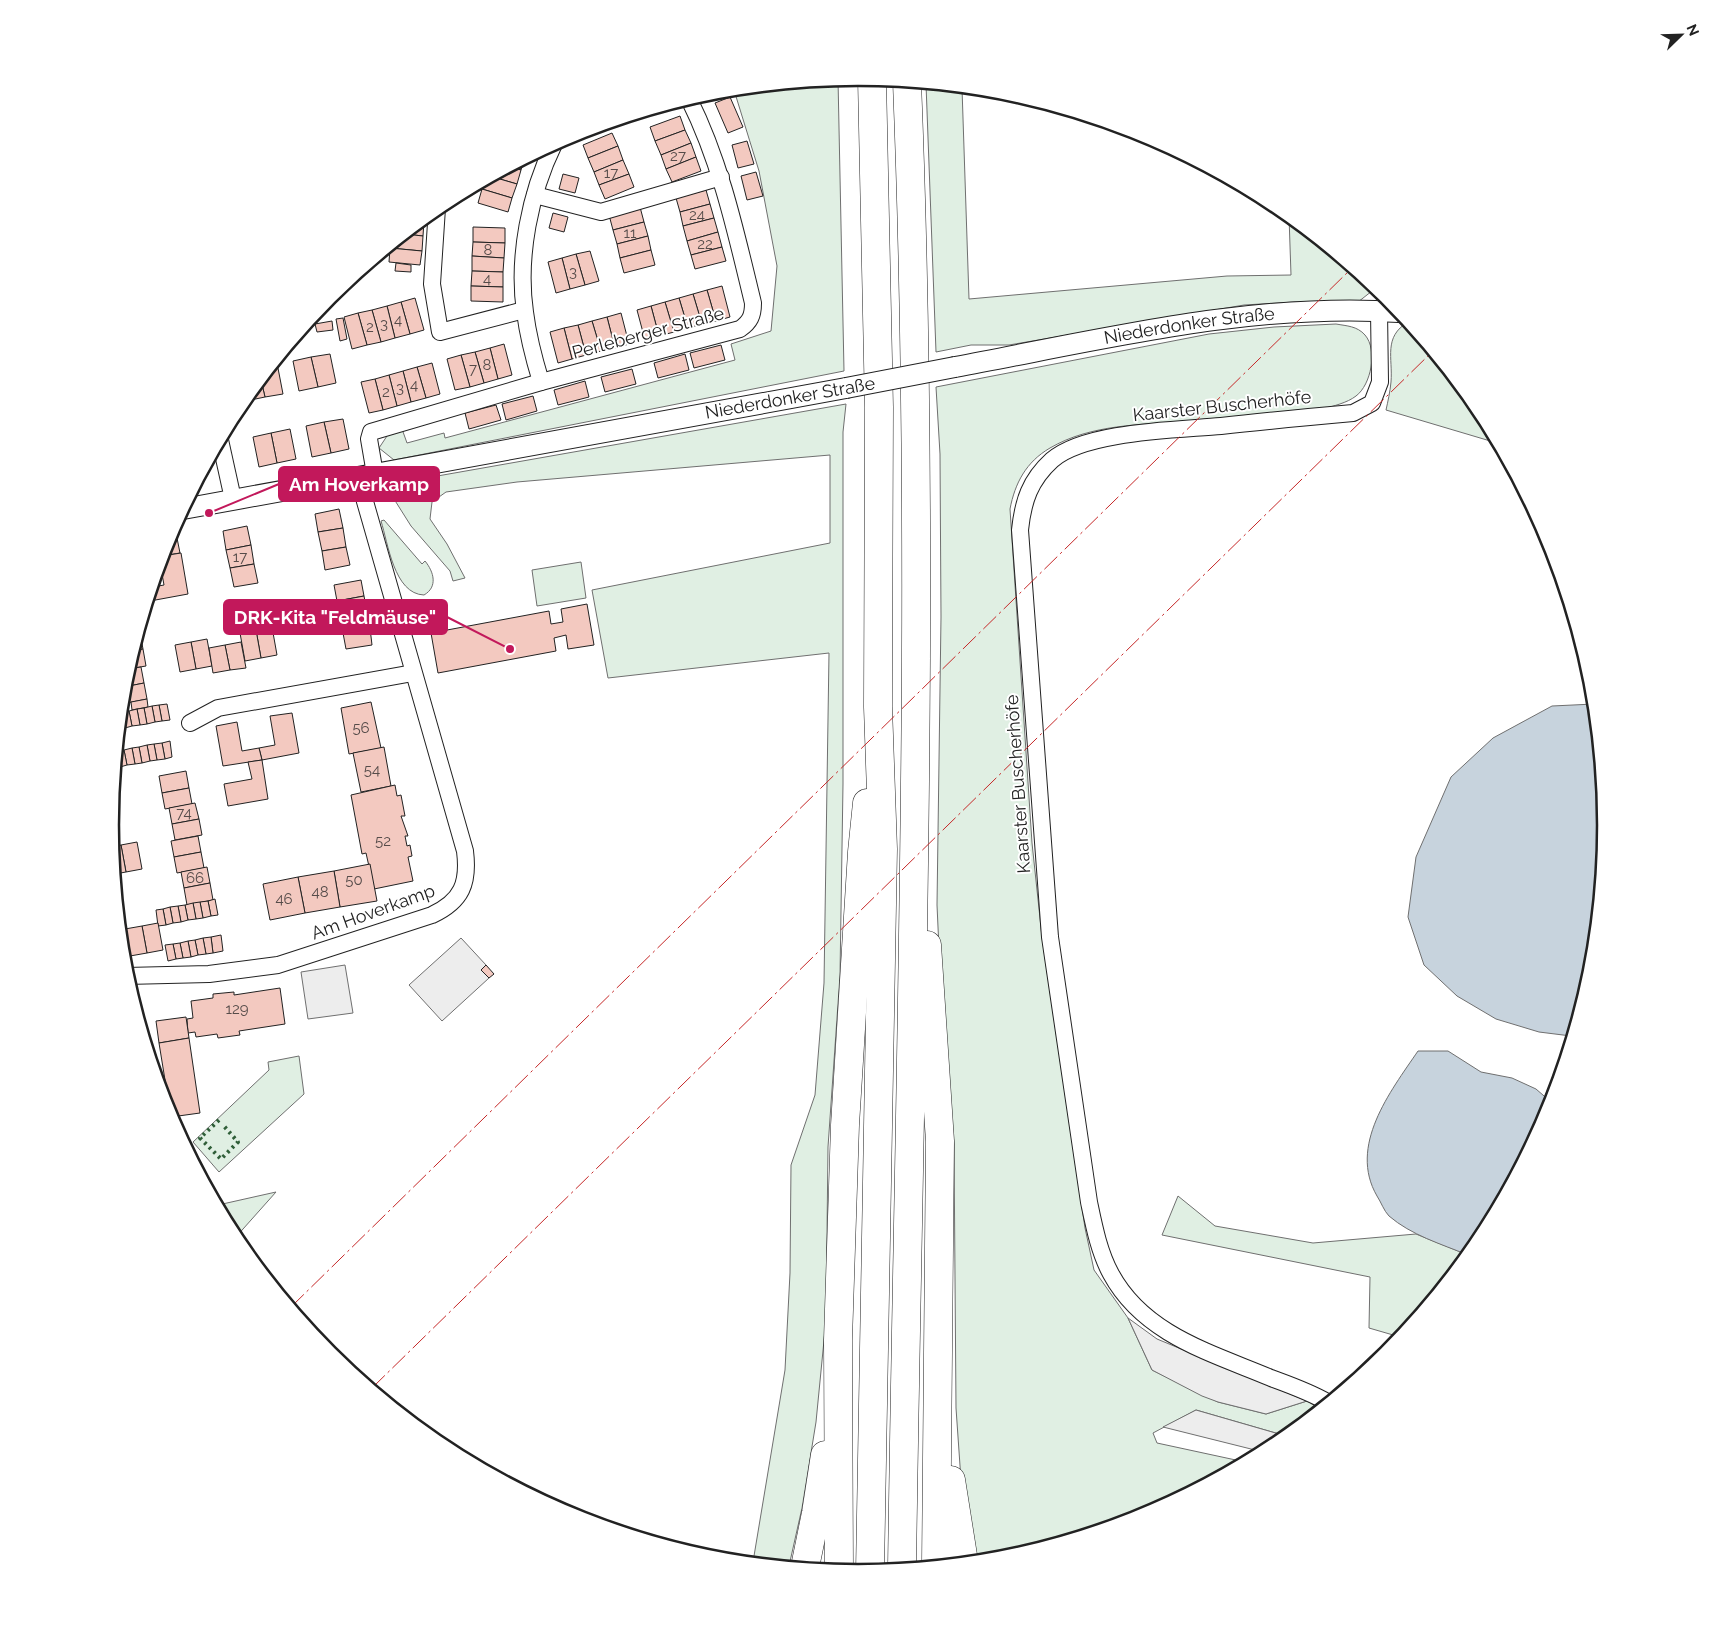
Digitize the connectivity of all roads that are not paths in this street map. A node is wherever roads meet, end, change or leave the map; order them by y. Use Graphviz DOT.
graph roads {
  1 [pos="872,87"];
  2 [pos="907,88"];
  3 [pos="693,105"];
  4 [pos="551,153"];
  5 [pos="721,177"];
  6 [pos="535,195"];
  7 [pos="436,219"];
  8 [pos="524,310"];
  9 [pos="1379,311"];
  10 [pos="1388,311"];
  11 [pos="541,382"];
  12 [pos="222,450"];
  13 [pos="367,475"];
  14 [pos="233,499"];
  15 [pos="191,507"];
  16 [pos="413,673"];
  17 [pos="878,707"];
  18 [pos="190,723"];
  19 [pos="914,834"];
  20 [pos="135,976"];
  21 [pos="838,1340"];
  22 [pos="939,1366"];
  23 [pos="1322,1400"];
  24 [pos="963,1556"];
  25 [pos="936,1559"];
  26 [pos="805,1562"];
  27 [pos="902,1562"];
  28 [pos="839,1563"];
  29 [pos="870,1563"];
  1 -- 17 [label="highway"];
  2 -- 19 [label="highway"];
  3 -- 5 [label="street, Perleberger Straße"];
  4 -- 6 [label="street"];
  5 -- 6 [label="street"];
  5 -- 11 [label="street, Perleberger Straße"];
  6 -- 8 [label="street"];
  7 -- 8 [label="street"];
  8 -- 11 [label="street"];
  9 -- 10 [label="street, Niederdonker Straße"];
  9 -- 13 [label="street, Niederdonker Straße, bridge"];
  9 -- 23 [label="street, Kaarster Buscherhöfe"];
  11 -- 13 [label="street, Perleberger Straße"];
  12 -- 14 [label="street"];
  13 -- 14 [label="street, Niederdonker Straße"];
  13 -- 16 [label="street, Am Hoverkamp"];
  14 -- 15 [label="street, Niederdonker Straße"];
  16 -- 18 [label="street"];
  16 -- 20 [label="street, Am Hoverkamp"];
  17 -- 21 [label="highway"];
  17 -- 29 [label="highway"];
  19 -- 22 [label="highway"];
  19 -- 27 [label="highway"];
  21 -- 26 [label="highway"];
  21 -- 28 [label="highway"];
  22 -- 24 [label="highway"];
  22 -- 25 [label="highway"];
}
